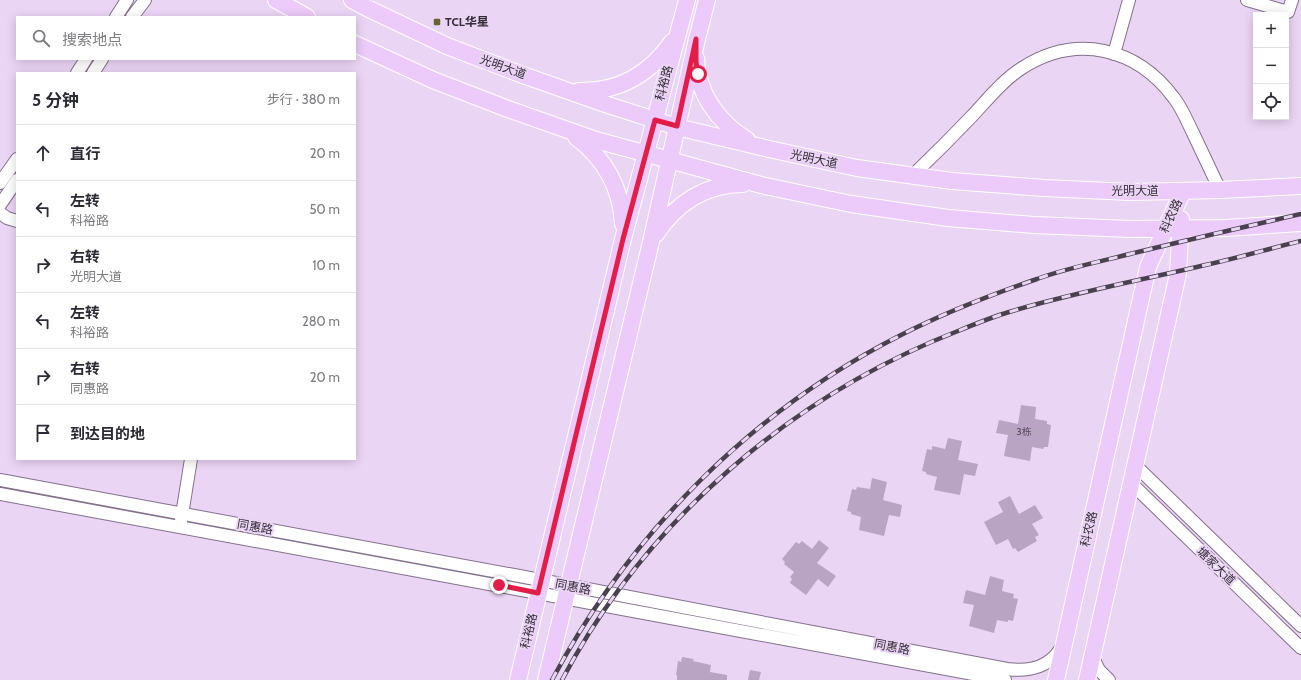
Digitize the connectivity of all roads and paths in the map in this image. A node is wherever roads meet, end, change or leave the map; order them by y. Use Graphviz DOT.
graph roads {
  1 [pos="127,0"];
  2 [pos="145,0"];
  3 [pos="276,0"];
  4 [pos="352,0"];
  5 [pos="687,0"];
  6 [pos="707,0"];
  7 [pos="1129,0"];
  8 [pos="1247,0"];
  9 [pos="1292,0"];
  10 [pos="117,16"];
  11 [pos="133,16"];
  12 [pos="305,16"];
  13 [pos="678,30"];
  14 [pos="696,39"];
  15 [pos="356,44"];
  16 [pos="1114,54"];
  17 [pos="85,60"];
  18 [pos="101,60"];
  19 [pos="78,72"];
  20 [pos="93,72"];
  21 [pos="563,89"];
  22 [pos="655,120"];
  23 [pos="553,125"];
  24 [pos="677,126"];
  25 [pos="769,149"];
  26 [pos="646,154"];
  27 [pos="16,159"];
  28 [pos="669,160"];
  29 [pos="912,176"];
  30 [pos="16,181"];
  31 [pos="0,183"];
  32 [pos="761,185"];
  33 [pos="1301,186"];
  34 [pos="1220,190"];
  35 [pos="1183,191"];
  36 [pos="0,205"];
  37 [pos="0,213"];
  38 [pos="16,221"];
  39 [pos="1301,223"];
  40 [pos="1173,229"];
  41 [pos="623,239"];
  42 [pos="650,246"];
  43 [pos="191,460"];
  44 [pos="1135,464"];
  45 [pos="0,480"];
  46 [pos="1131,483"];
  47 [pos="0,494"];
  48 [pos="182,514"];
  49 [pos="180,527"];
  50 [pos="540,587"];
  51 [pos="567,592"];
  52 [pos="1301,626"];
  53 [pos="1064,641"];
  54 [pos="1301,648"];
  55 [pos="1092,656"];
  56 [pos="518,680"];
  57 [pos="546,680"];
  58 [pos="1005,680"];
  59 [pos="1056,680"];
  60 [pos="1087,680"];
  61 [pos="1109,680"];
  1 -- 10 [label="street"];
  2 -- 11 [label="street"];
  3 -- 12 [label="main road"];
  4 -- 21 [label="main road, 光明大道"];
  5 -- 13 [label="main road, 科裕路"];
  6 -- 14 [label="main road, 科裕路"];
  7 -- 16 [label="street"];
  8 -- 9 [label="street"];
  13 -- 21 [label="main road"];
  13 -- 22 [label="main road, 科裕路"];
  14 -- 24 [label="main road, 科裕路"];
  14 -- 25 [label="main road"];
  15 -- 23 [label="main road"];
  16 -- 29 [label="street"];
  16 -- 34 [label="street"];
  17 -- 19 [label="street"];
  18 -- 20 [label="street"];
  21 -- 22 [label="main road, 光明大道"];
  22 -- 24 [label="main road, 光明大道"];
  22 -- 26 [label="main road, 科裕路"];
  23 -- 26 [label="main road"];
  23 -- 41 [label="main road"];
  24 -- 25 [label="main road, 光明大道"];
  24 -- 28 [label="main road, 科裕路"];
  25 -- 29 [label="main road, 光明大道"];
  26 -- 28 [label="main road"];
  26 -- 41 [label="main road, 科裕路"];
  27 -- 31 [label="street"];
  28 -- 32 [label="main road"];
  28 -- 42 [label="main road, 科裕路"];
  29 -- 35 [label="main road, 光明大道"];
  30 -- 36 [label="street"];
  32 -- 40 [label="main road"];
  32 -- 42 [label="main road"];
  33 -- 34 [label="main road, 光明大道"];
  34 -- 35 [label="main road, 光明大道"];
  35 -- 40 [label="main road, 科农路"];
  37 -- 38 [label="street"];
  39 -- 40 [label="main road"];
  40 -- 44 [label="main road, 科农路"];
  40 -- 53 [label="main road, 科农路"];
  41 -- 50 [label="main road, 科裕路"];
  42 -- 51 [label="main road, 科裕路"];
  43 -- 48 [label="street"];
  44 -- 46 [label="main road, 科农路"];
  44 -- 52 [label="street, 塘家大道"];
  45 -- 48 [label="street, 同惠路"];
  46 -- 54 [label="street, 塘家大道"];
  46 -- 55 [label="main road, 科农路"];
  47 -- 49 [label="street, 同惠路"];
  48 -- 49 [label="street"];
  48 -- 50 [label="street, 同惠路"];
  49 -- 50 [label="street, 同惠路"];
  50 -- 51 [label="street, 同惠路"];
  50 -- 56 [label="main road, 科裕路"];
  51 -- 53 [label="street, 同惠路"];
  51 -- 57 [label="main road, 科裕路"];
  51 -- 58 [label="street, 同惠路"];
  53 -- 59 [label="main road, 科农路"];
  55 -- 60 [label="main road, 科农路"];
  55 -- 61 [label="street"];
}
